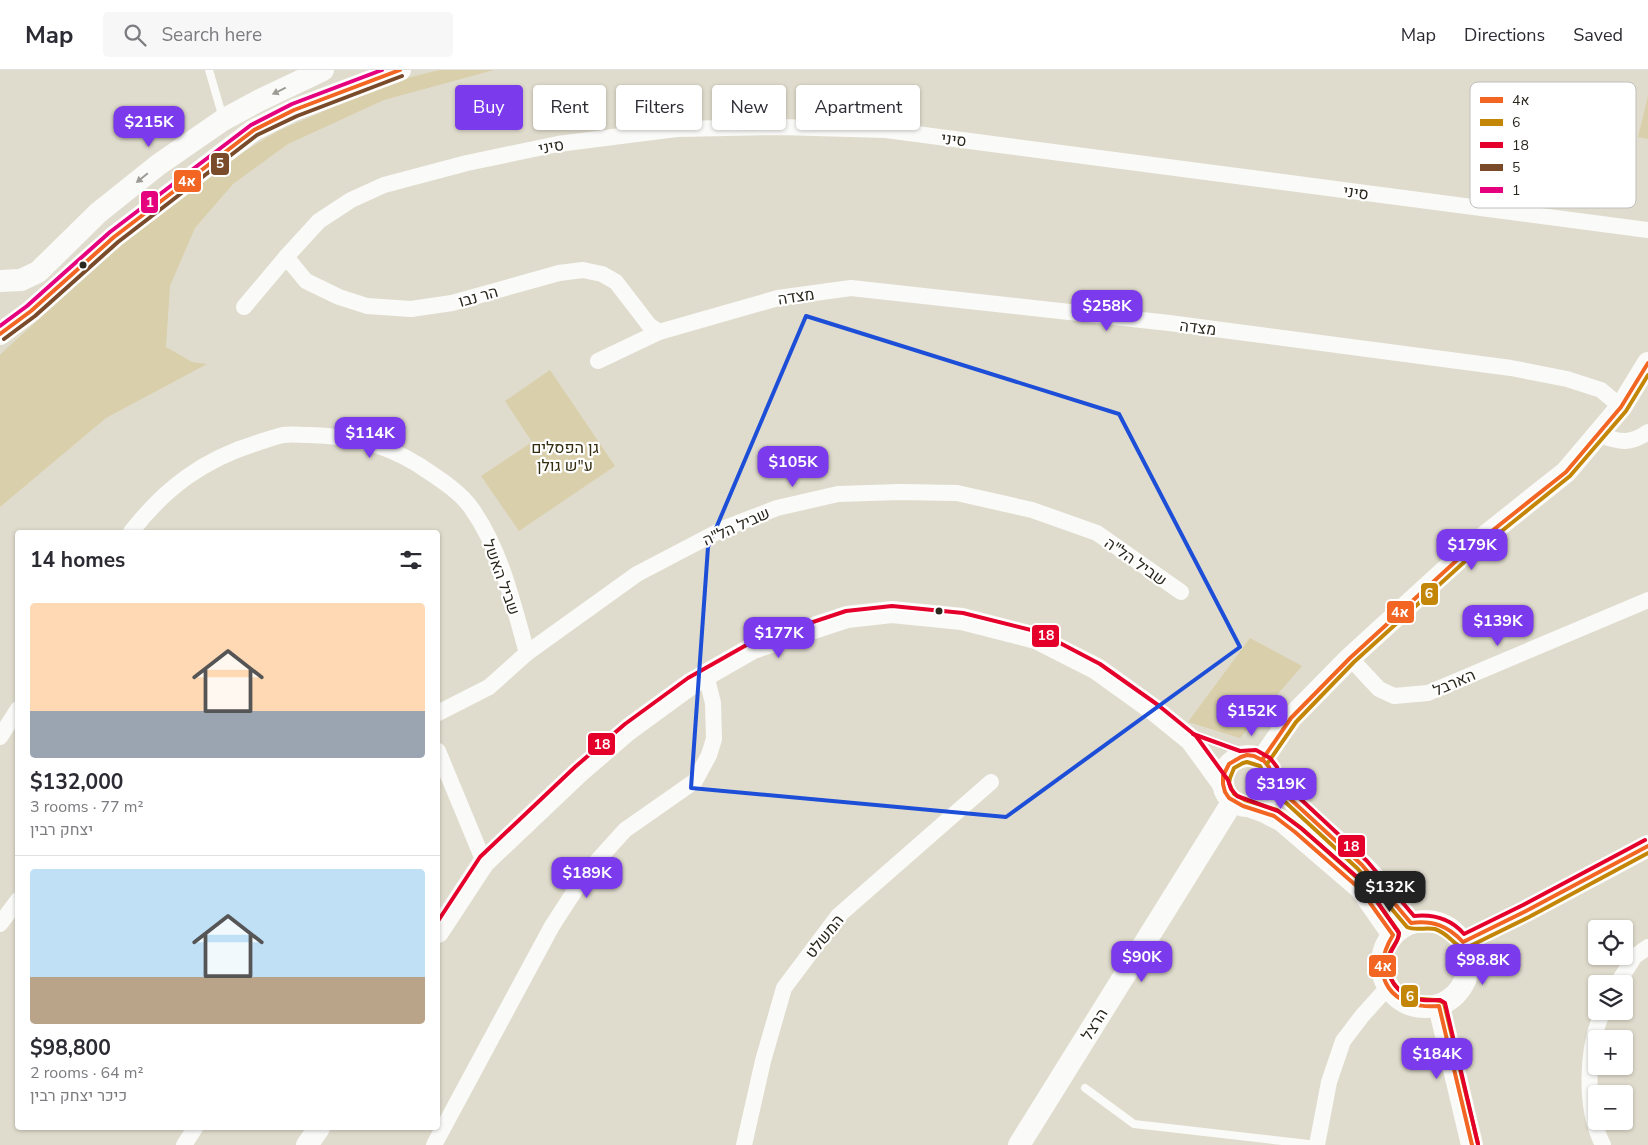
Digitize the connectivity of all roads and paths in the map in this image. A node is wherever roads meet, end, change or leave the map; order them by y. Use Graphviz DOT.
graph roads {
  1 [pos="209,70"];
  2 [pos="322,70"];
  3 [pos="400,70"];
  4 [pos="223,120"];
  5 [pos="1470,207"];
  6 [pos="1480,208"];
  7 [pos="1648,230"];
  8 [pos="286,257"];
  9 [pos="0,282"];
  10 [pos="244,307"];
  11 [pos="4,330"];
  12 [pos="659,332"];
  13 [pos="598,360"];
  14 [pos="1648,363"];
  15 [pos="1621,407"];
  16 [pos="1648,432"];
  17 [pos="1599,435"];
  18 [pos="132,530"];
  19 [pos="1180,592"];
  20 [pos="1648,600"];
  21 [pos="527,653"];
  22 [pos="1350,658"];
  23 [pos="706,675"];
  24 [pos="440,713"];
  25 [pos="15,714"];
  26 [pos="0,737"];
  27 [pos="1191,740"];
  28 [pos="440,756"];
  29 [pos="1239,757"];
  30 [pos="1268,769"];
  31 [pos="991,782"];
  32 [pos="1235,797"];
  33 [pos="1648,846"];
  34 [pos="484,862"];
  35 [pos="15,904"];
  36 [pos="0,924"];
  37 [pos="440,929"];
  38 [pos="1402,929"];
  39 [pos="1463,942"];
  40 [pos="1648,947"];
  41 [pos="1623,975"];
  42 [pos="1388,987"];
  43 [pos="1439,1006"];
  44 [pos="1600,1020"];
  45 [pos="1085,1088"];
  46 [pos="195,1130"];
  47 [pos="318,1130"];
  48 [pos="184,1145"];
  49 [pos="307,1145"];
  50 [pos="434,1145"];
  51 [pos="744,1145"];
  52 [pos="1019,1145"];
  53 [pos="1317,1145"];
  54 [pos="1472,1145"];
  55 [pos="1603,1145"];
  1 -- 4 [label="lane"];
  2 -- 4 [label="street, one-way"];
  3 -- 11 [label="street"];
  4 -- 9 [label="street, one-way"];
  5 -- 8 [label="street, סיני"];
  6 -- 7 [label="street, סיני"];
  8 -- 10 [label="street, סיני"];
  8 -- 12 [label="street, הר נבו"];
  9 -- 11 [label="street"];
  12 -- 13 [label="street, מצדה"];
  12 -- 15 [label="street, מצדה"];
  14 -- 15 [label="street"];
  15 -- 17 [label="street"];
  16 -- 17 [label="street"];
  17 -- 22 [label="street"];
  18 -- 21 [label="street, שביל האשל"];
  19 -- 21 [label="street, שביל הל\"ה"];
  20 -- 22 [label="street, הארבל"];
  21 -- 24 [label="street, שביל הל\"ה"];
  22 -- 30 [label="street"];
  23 -- 27 [label="street"];
  23 -- 34 [label="street"];
  23 -- 50 [label="street"];
  25 -- 26 [label="street"];
  27 -- 29 [label="street"];
  27 -- 32 [label="street"];
  28 -- 34 [label="street"];
  29 -- 30 [label="street"];
  29 -- 32 [label="street"];
  30 -- 32 [label="street"];
  30 -- 38 [label="street"];
  31 -- 51 [label="street, המשלט"];
  32 -- 38 [label="street"];
  32 -- 52 [label="street, הרצל"];
  33 -- 39 [label="street"];
  34 -- 37 [label="street"];
  35 -- 36 [label="street"];
  38 -- 39 [label="street"];
  38 -- 42 [label="street"];
  39 -- 43 [label="street"];
  40 -- 41 [label="street"];
  42 -- 43 [label="street"];
  42 -- 53 [label="street"];
  43 -- 54 [label="street"];
  44 -- 55 [label="street"];
  45 -- 53 [label="lane"];
  46 -- 48 [label="street"];
  47 -- 49 [label="street"];
}
